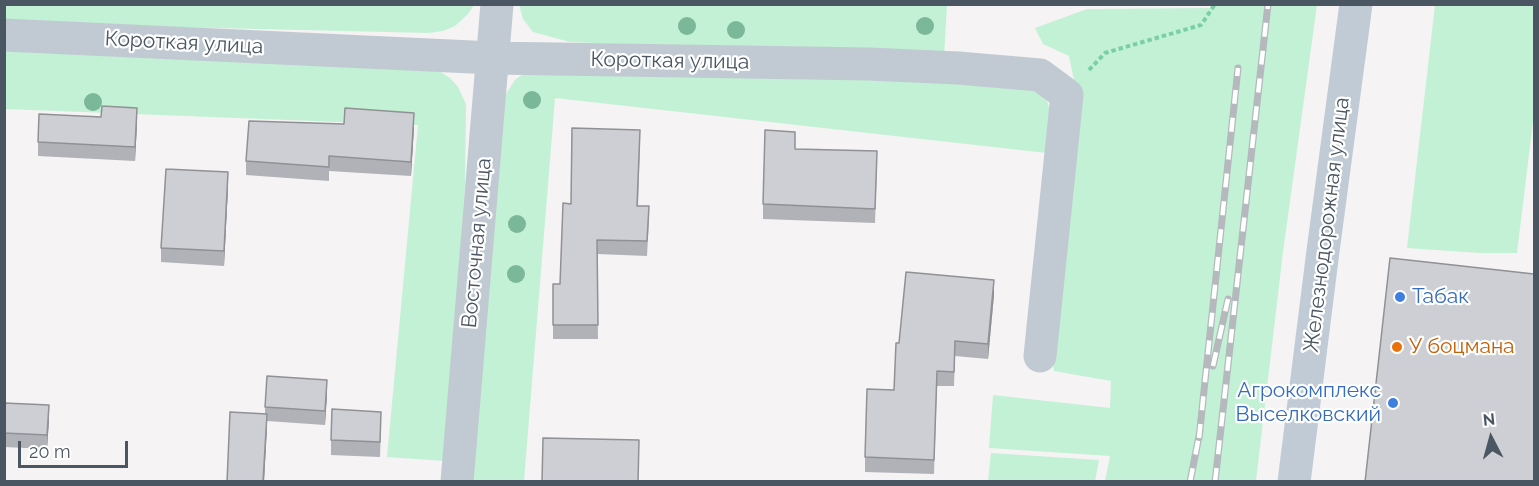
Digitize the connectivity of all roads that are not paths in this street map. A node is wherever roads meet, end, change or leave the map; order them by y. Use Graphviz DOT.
graph roads {
  1 [pos="497,4"];
  2 [pos="1356,4"];
  3 [pos="4,35"];
  4 [pos="493,58"];
  5 [pos="1040,356"];
  6 [pos="457,482"];
  7 [pos="1294,482"];
  1 -- 4 [label="street, Восточная улица"];
  2 -- 7 [label="main road, Железнодорожная улица"];
  3 -- 4 [label="street, Короткая улица"];
  4 -- 5 [label="street, Короткая улица"];
  4 -- 6 [label="street, Восточная улица"];
}
